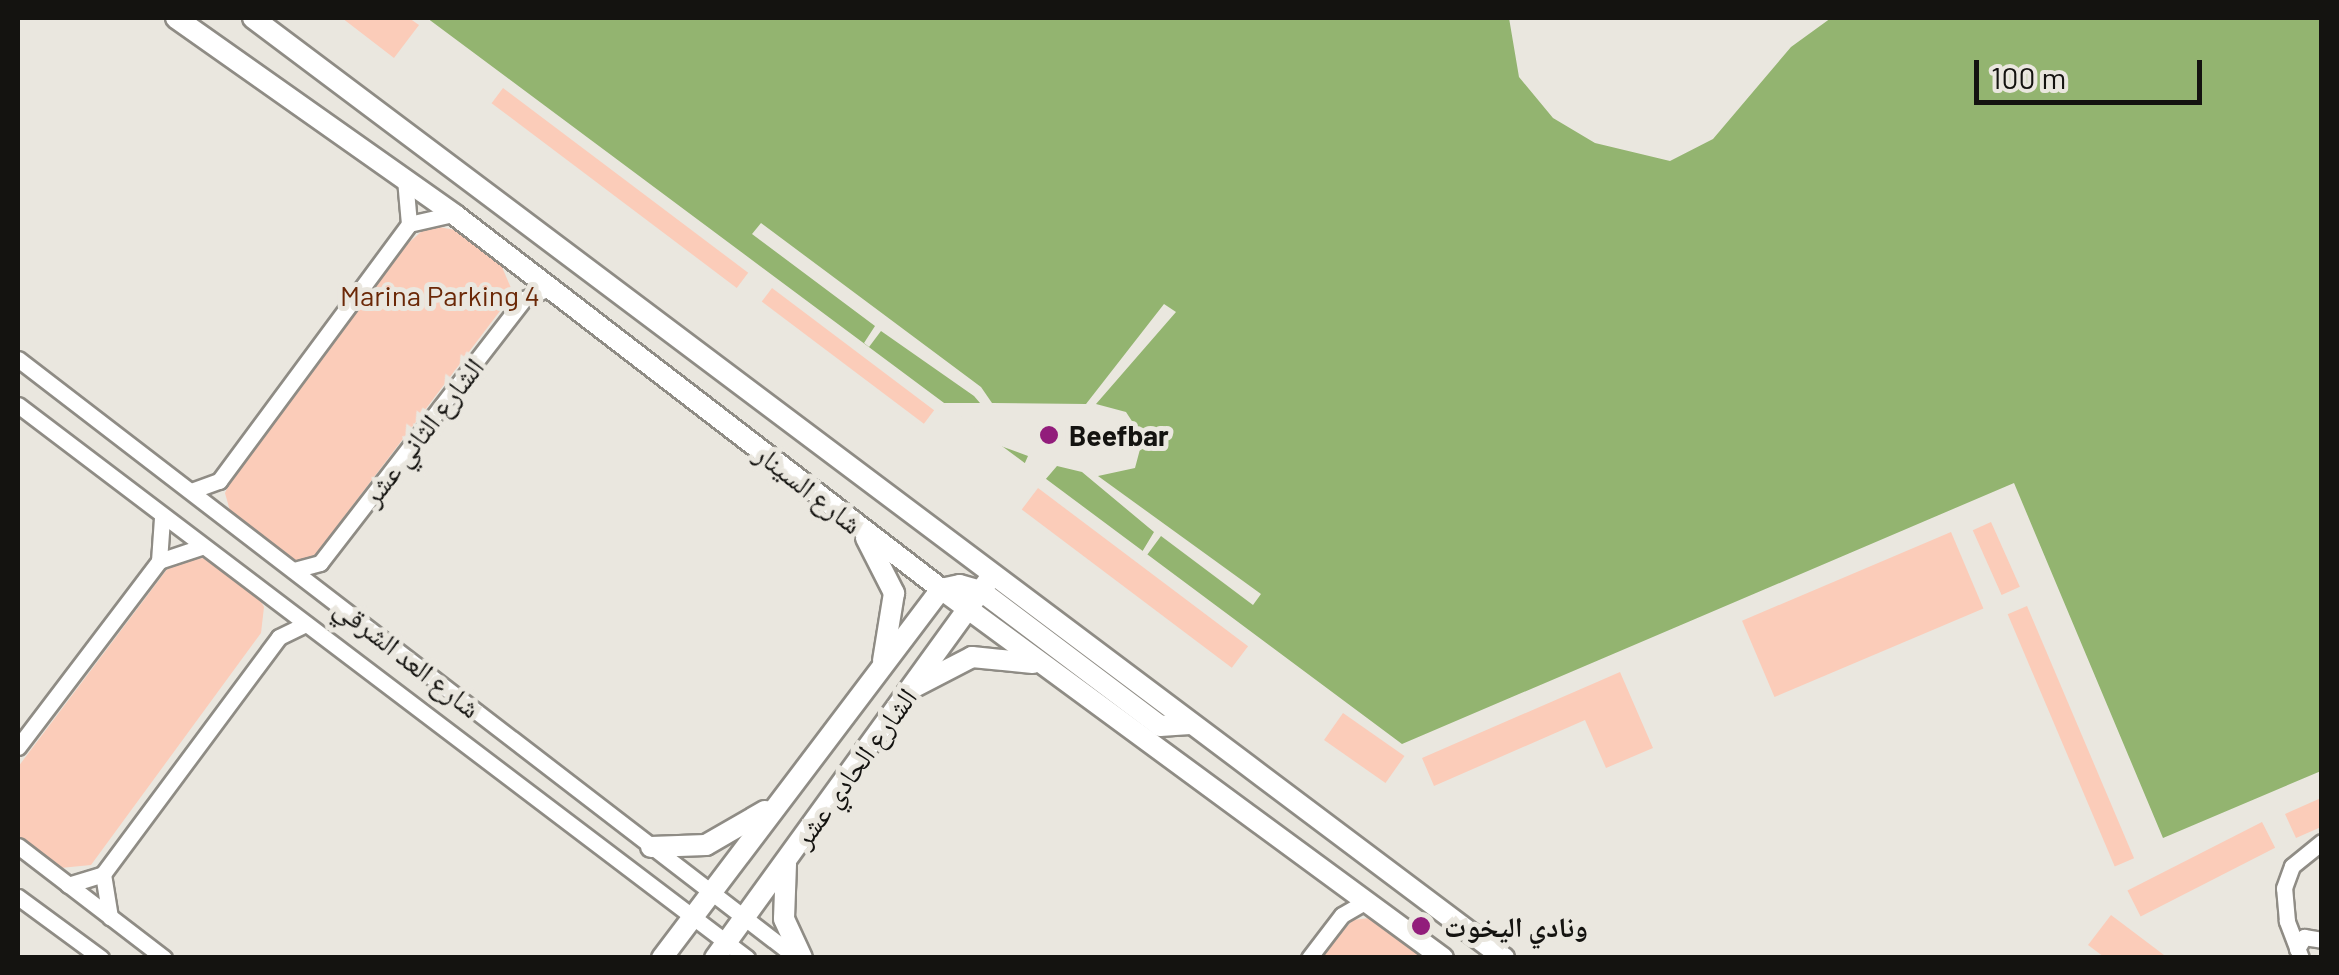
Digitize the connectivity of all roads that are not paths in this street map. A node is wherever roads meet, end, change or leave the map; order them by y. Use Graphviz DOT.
graph roads {
  1 [pos="176,18"];
  2 [pos="253,18"];
  3 [pos="405,179"];
  4 [pos="454,214"];
  5 [pos="409,224"];
  6 [pos="522,270"];
  7 [pos="546,288"];
  8 [pos="524,298"];
  9 [pos="18,358"];
  10 [pos="18,405"];
  11 [pos="219,481"];
  12 [pos="190,490"];
  13 [pos="223,515"];
  14 [pos="162,518"];
  15 [pos="860,528"];
  16 [pos="201,547"];
  17 [pos="159,561"];
  18 [pos="320,563"];
  19 [pos="294,570"];
  20 [pos="986,583"];
  21 [pos="941,589"];
  22 [pos="325,593"];
  23 [pos="277,605"];
  24 [pos="967,609"];
  25 [pos="304,625"];
  26 [pos="278,637"];
  27 [pos="1041,664"];
  28 [pos="882,666"];
  29 [pos="910,690"];
  30 [pos="18,747"];
  31 [pos="780,802"];
  32 [pos="2322,842"];
  33 [pos="18,846"];
  34 [pos="651,846"];
  35 [pos="787,860"];
  36 [pos="103,874"];
  37 [pos="68,885"];
  38 [pos="1340,885"];
  39 [pos="710,893"];
  40 [pos="18,896"];
  41 [pos="1363,903"];
  42 [pos="1342,914"];
  43 [pos="693,916"];
  44 [pos="110,917"];
  45 [pos="744,919"];
  46 [pos="2322,940"];
  47 [pos="721,950"];
  48 [pos="2299,954"];
  49 [pos="101,958"];
  50 [pos="164,958"];
  51 [pos="662,958"];
  52 [pos="747,958"];
  53 [pos="799,958"];
  54 [pos="1309,958"];
  55 [pos="1442,958"];
  56 [pos="1504,958"];
  1 -- 3 [label="street, شارع السينار"];
  2 -- 20 [label="street, شارع السينار"];
  3 -- 4 [label="street, شارع السينار"];
  3 -- 5 [label="street"];
  4 -- 5 [label="street"];
  4 -- 6 [label="street, شارع السينار"];
  5 -- 11 [label="street"];
  6 -- 7 [label="street, شارع السينار"];
  6 -- 8 [label="street"];
  7 -- 8 [label="street, الشارع الثاني عشر"];
  7 -- 15 [label="street, شارع السينار"];
  8 -- 18 [label="street, الشارع الثاني عشر"];
  9 -- 12 [label="street, شارع العد الشرقي"];
  10 -- 14 [label="street, شارع العد الشرقي"];
  11 -- 12 [label="street"];
  11 -- 13 [label="street"];
  12 -- 13 [label="street, شارع العد الشرقي"];
  13 -- 19 [label="street, شارع العد الشرقي"];
  14 -- 16 [label="street, شارع العد الشرقي"];
  14 -- 17 [label="street"];
  15 -- 21 [label="street, شارع السينار"];
  15 -- 28 [label="street"];
  16 -- 17 [label="street"];
  16 -- 23 [label="street, شارع العد الشرقي"];
  17 -- 30 [label="street"];
  18 -- 19 [label="street"];
  18 -- 22 [label="street"];
  19 -- 22 [label="street, شارع العد الشرقي"];
  20 -- 21 [label="street"];
  20 -- 24 [label="street, الشارع الحادي عشر"];
  20 -- 56 [label="street, شارع السينار"];
  21 -- 24 [label="street, شارع السينار"];
  21 -- 28 [label="street, الشارع الحادي عشر"];
  22 -- 34 [label="street, شارع العد الشرقي"];
  23 -- 25 [label="street, شارع العد الشرقي"];
  23 -- 26 [label="street"];
  24 -- 27 [label="street, شارع السينار"];
  24 -- 29 [label="street, الشارع الحادي عشر"];
  25 -- 26 [label="street"];
  25 -- 43 [label="street, شارع العد الشرقي"];
  26 -- 36 [label="street"];
  27 -- 29 [label="street"];
  27 -- 38 [label="street, شارع السينار"];
  28 -- 31 [label="street, الشارع الحادي عشر"];
  29 -- 35 [label="street, الشارع الحادي عشر"];
  31 -- 34 [label="street"];
  31 -- 39 [label="street, الشارع الحادي عشر"];
  32 -- 48 [label="street"];
  33 -- 37 [label="street"];
  34 -- 39 [label="street, شارع العد الشرقي"];
  35 -- 45 [label="street, الشارع الحادي عشر"];
  35 -- 53 [label="street"];
  36 -- 37 [label="street"];
  36 -- 44 [label="street"];
  37 -- 44 [label="street"];
  38 -- 41 [label="street, شارع السينار"];
  38 -- 42 [label="street"];
  39 -- 43 [label="street, الشارع الحادي عشر"];
  39 -- 45 [label="street, شارع العد الشرقي"];
  40 -- 49 [label="street"];
  41 -- 42 [label="street"];
  41 -- 55 [label="street, شارع السينار"];
  42 -- 54 [label="street"];
  43 -- 47 [label="street, شارع العد الشرقي"];
  43 -- 51 [label="street, الشارع الحادي عشر"];
  44 -- 50 [label="street"];
  45 -- 47 [label="street, الشارع الحادي عشر"];
  45 -- 53 [label="street, شارع العد الشرقي"];
  46 -- 48 [label="street"];
  47 -- 52 [label="street, شارع العد الشرقي"];
}
